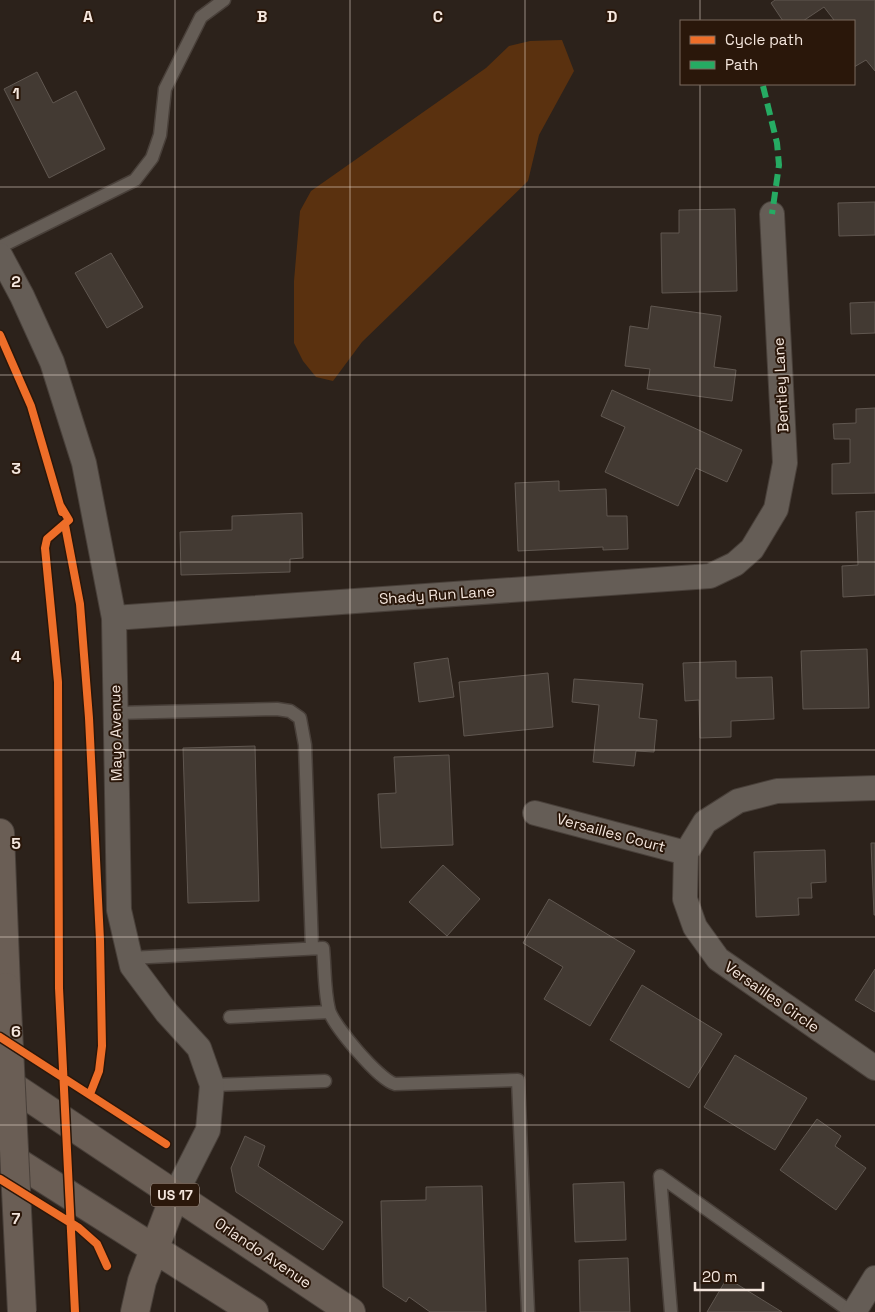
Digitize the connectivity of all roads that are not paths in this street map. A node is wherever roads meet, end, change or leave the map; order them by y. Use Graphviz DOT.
graph roads {
  1 [pos="224,0"];
  2 [pos="772,214"];
  3 [pos="0,246"];
  4 [pos="0,255"];
  5 [pos="752,549"];
  6 [pos="114,618"];
  7 [pos="116,713"];
  8 [pos="875,788"];
  9 [pos="535,813"];
  10 [pos="0,834"];
  11 [pos="686,853"];
  12 [pos="312,948"];
  13 [pos="130,958"];
  14 [pos="329,1012"];
  15 [pos="230,1017"];
  16 [pos="875,1068"];
  17 [pos="0,1078"];
  18 [pos="325,1081"];
  19 [pos="212,1085"];
  20 [pos="0,1151"];
  21 [pos="175,1195"];
  22 [pos="154,1249"];
  23 [pos="875,1278"];
  24 [pos="22,1312"];
  25 [pos="135,1312"];
  26 [pos="254,1312"];
  27 [pos="352,1312"];
  28 [pos="528,1312"];
  29 [pos="671,1312"];
  30 [pos="852,1312"];
  1 -- 3 [label="lane"];
  2 -- 5 [label="street, Bentley Lane"];
  4 -- 6 [label="street, Mayo Avenue"];
  5 -- 6 [label="street, Shady Run Lane"];
  6 -- 7 [label="street, Mayo Avenue"];
  7 -- 12 [label="lane"];
  7 -- 13 [label="street, Mayo Avenue"];
  8 -- 11 [label="street"];
  9 -- 11 [label="street, Versailles Court"];
  10 -- 24 [label="main road, bridge"];
  11 -- 16 [label="street, Versailles Circle"];
  12 -- 13 [label="lane"];
  12 -- 14 [label="lane"];
  13 -- 19 [label="street, Mayo Avenue"];
  14 -- 15 [label="lane"];
  14 -- 28 [label="lane"];
  17 -- 21 [label="main road, Orlando Avenue / US 17"];
  18 -- 19 [label="lane"];
  19 -- 21 [label="street, Mayo Avenue"];
  20 -- 22 [label="main road"];
  21 -- 22 [label="main road"];
  21 -- 27 [label="main road, Orlando Avenue / US 17"];
  22 -- 25 [label="main road"];
  22 -- 26 [label="main road"];
  23 -- 30 [label="street"];
  29 -- 30 [label="lane"];
}
